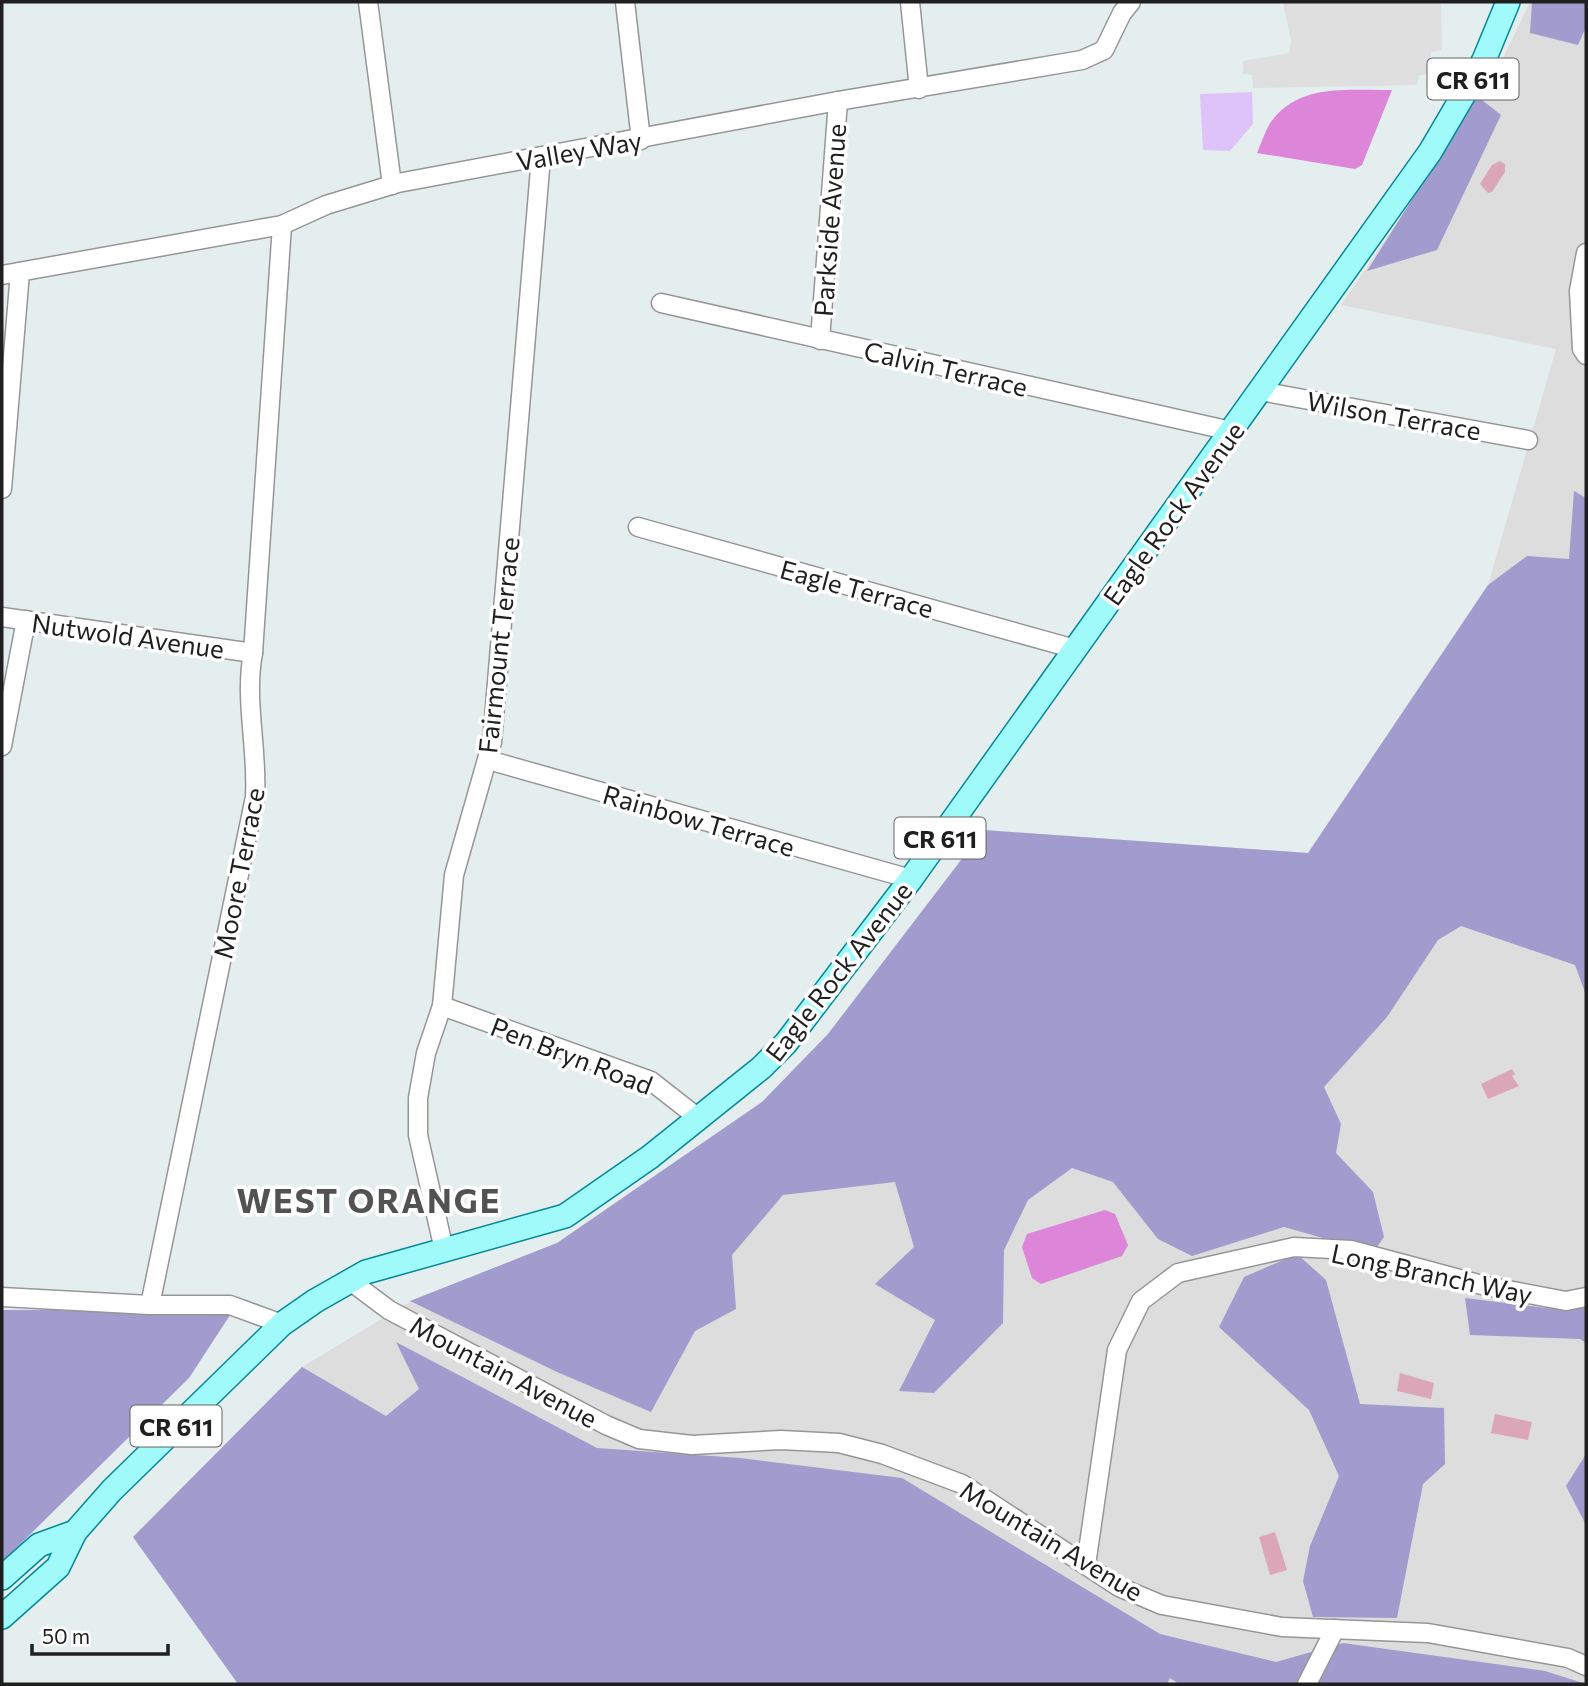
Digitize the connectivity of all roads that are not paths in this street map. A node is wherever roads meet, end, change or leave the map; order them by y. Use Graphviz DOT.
graph roads {
  1 [pos="368,2"];
  2 [pos="625,2"];
  3 [pos="910,2"];
  4 [pos="1508,2"];
  5 [pos="1124,5"];
  6 [pos="919,89"];
  7 [pos="838,101"];
  8 [pos="641,139"];
  9 [pos="541,157"];
  10 [pos="392,185"];
  11 [pos="282,225"];
  12 [pos="1586,253"];
  13 [pos="20,272"];
  14 [pos="2,275"];
  15 [pos="661,303"];
  16 [pos="820,340"];
  17 [pos="1586,355"];
  18 [pos="1260,391"];
  19 [pos="1231,431"];
  20 [pos="1528,440"];
  21 [pos="2,489"];
  22 [pos="638,527"];
  23 [pos="2,617"];
  24 [pos="26,620"];
  25 [pos="1075,649"];
  26 [pos="253,653"];
  27 [pos="2,746"];
  28 [pos="488,760"];
  29 [pos="911,879"];
  30 [pos="442,1006"];
  31 [pos="697,1117"];
  32 [pos="444,1250"];
  33 [pos="349,1280"];
  34 [pos="2,1297"];
  35 [pos="1586,1297"];
  36 [pos="150,1305"];
  37 [pos="282,1324"];
  38 [pos="75,1532"];
  39 [pos="31,1554"];
  40 [pos="1086,1565"];
  41 [pos="2,1578"];
  42 [pos="2,1597"];
  43 [pos="2,1617"];
  44 [pos="1335,1629"];
  45 [pos="1586,1666"];
  46 [pos="1307,1684"];
  1 -- 10 [label="street"];
  2 -- 8 [label="street"];
  3 -- 6 [label="street"];
  4 -- 18 [label="main road, Eagle Rock Avenue / CR 611"];
  5 -- 6 [label="street, Valley Way"];
  6 -- 7 [label="street, Valley Way"];
  7 -- 8 [label="street, Valley Way"];
  7 -- 16 [label="street, Parkside Avenue"];
  8 -- 9 [label="street, Valley Way"];
  9 -- 10 [label="street, Valley Way"];
  9 -- 28 [label="street, Fairmount Terrace"];
  10 -- 11 [label="street, Valley Way"];
  11 -- 13 [label="street, Valley Way"];
  11 -- 26 [label="street, Moore Terrace"];
  12 -- 17 [label="street"];
  13 -- 14 [label="street, Valley Way"];
  13 -- 21 [label="street"];
  15 -- 16 [label="street, Calvin Terrace"];
  16 -- 19 [label="street, Calvin Terrace"];
  18 -- 19 [label="main road, Eagle Rock Avenue / CR 611"];
  18 -- 20 [label="street, Wilson Terrace"];
  19 -- 25 [label="main road, Eagle Rock Avenue / CR 611"];
  22 -- 25 [label="street, Eagle Terrace"];
  23 -- 24 [label="street, Nutwold Avenue"];
  24 -- 26 [label="street, Nutwold Avenue"];
  24 -- 27 [label="street"];
  25 -- 29 [label="main road, Eagle Rock Avenue / CR 611"];
  26 -- 36 [label="street, Moore Terrace"];
  28 -- 29 [label="street, Rainbow Terrace"];
  28 -- 30 [label="street, Fairmount Terrace"];
  29 -- 31 [label="main road, Eagle Rock Avenue / CR 611"];
  30 -- 31 [label="street, Pen Bryn Road"];
  30 -- 32 [label="street, Fairmount Terrace"];
  31 -- 32 [label="main road, Eagle Rock Avenue / CR 611"];
  32 -- 33 [label="main road, Eagle Rock Avenue / CR 611"];
  33 -- 37 [label="main road, Eagle Rock Avenue / CR 611"];
  33 -- 40 [label="street, Mountain Avenue"];
  34 -- 36 [label="street"];
  35 -- 40 [label="street, Long Branch Way"];
  36 -- 37 [label="street"];
  37 -- 38 [label="main road, Eagle Rock Avenue / CR 611"];
  38 -- 39 [label="main road, Eagle Rock Avenue / CR 611"];
  38 -- 43 [label="main road, Eagle Rock Avenue / CR 611"];
  39 -- 41 [label="main road, Eagle Rock Avenue / CR 611"];
  39 -- 42 [label="main road"];
  40 -- 44 [label="street, Mountain Avenue"];
  44 -- 45 [label="street, Mountain Avenue"];
  44 -- 46 [label="street"];
}
